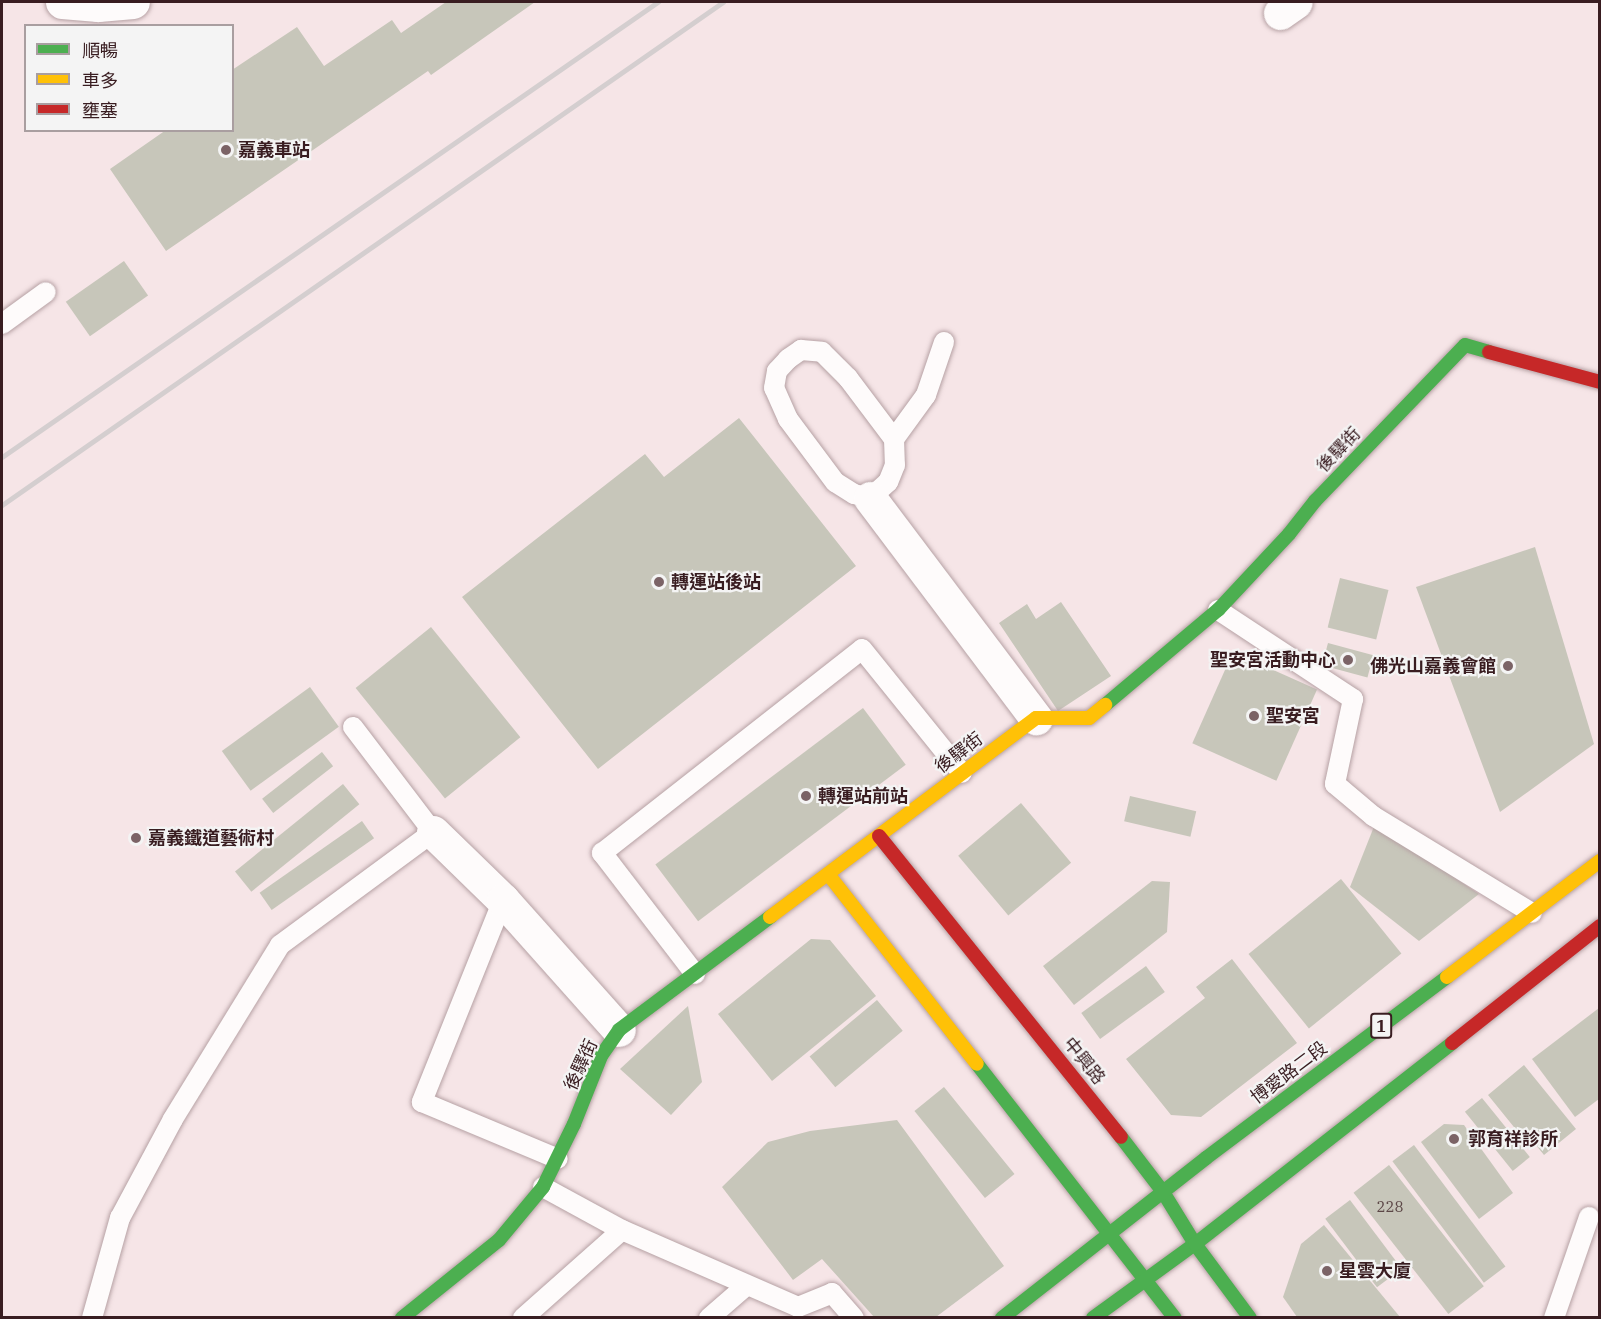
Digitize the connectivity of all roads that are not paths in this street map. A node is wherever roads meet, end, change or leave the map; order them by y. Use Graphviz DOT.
graph roads {
  1 [pos="62,2"];
  2 [pos="133,2"];
  3 [pos="46,292"];
  4 [pos="2,324"];
  5 [pos="945,342"];
  6 [pos="1599,382"];
  7 [pos="894,439"];
  8 [pos="870,498"];
  9 [pos="1218,610"];
  10 [pos="1036,718"];
  11 [pos="353,727"];
  12 [pos="963,773"];
  13 [pos="433,832"];
  14 [pos="879,836"];
  15 [pos="1599,861"];
  16 [pos="828,874"];
  17 [pos="503,900"];
  18 [pos="1532,913"];
  19 [pos="1599,926"];
  20 [pos="694,974"];
  21 [pos="619,1030"];
  22 [pos="558,1159"];
  23 [pos="543,1187"];
  24 [pos="1163,1192"];
  25 [pos="1589,1217"];
  26 [pos="622,1230"];
  27 [pos="1112,1233"];
  28 [pos="1195,1244"];
  29 [pos="1146,1281"];
  30 [pos="747,1285"];
  31 [pos="92,1317"];
  32 [pos="402,1317"];
  33 [pos="523,1317"];
  34 [pos="709,1317"];
  35 [pos="854,1317"];
  36 [pos="1002,1317"];
  37 [pos="1093,1317"];
  38 [pos="1175,1317"];
  39 [pos="1250,1317"];
  40 [pos="1554,1317"];
  1 -- 2 [label="street"];
  3 -- 4 [label="lane"];
  5 -- 7 [label="lane"];
  6 -- 9 [label="street, 後驛街"];
  7 -- 8 [label="lane"];
  7 -- 8 [label="lane"];
  8 -- 10 [label="street"];
  9 -- 10 [label="street, 後驛街"];
  9 -- 18 [label="lane"];
  10 -- 12 [label="street, 後驛街"];
  11 -- 13 [label="lane"];
  12 -- 14 [label="street, 後驛街"];
  12 -- 20 [label="lane"];
  13 -- 17 [label="street"];
  13 -- 31 [label="lane"];
  14 -- 16 [label="street, 後驛街"];
  14 -- 24 [label="street, 中興路"];
  15 -- 18 [label="street, 博愛路二段 / 1"];
  16 -- 20 [label="street, 後驛街"];
  16 -- 27 [label="street"];
  17 -- 21 [label="street"];
  17 -- 22 [label="lane"];
  18 -- 24 [label="street, 博愛路二段 / 1"];
  19 -- 28 [label="street"];
  20 -- 21 [label="street, 後驛街"];
  21 -- 22 [label="street, 後驛街"];
  22 -- 23 [label="street, 後驛街"];
  23 -- 26 [label="lane"];
  23 -- 32 [label="street, 後驛街"];
  24 -- 27 [label="street, 博愛路二段 / 1"];
  24 -- 28 [label="street, 中興路"];
  25 -- 40 [label="lane"];
  26 -- 30 [label="lane"];
  26 -- 33 [label="lane"];
  27 -- 29 [label="street"];
  27 -- 36 [label="street, 博愛路二段 / 1"];
  28 -- 29 [label="street"];
  28 -- 39 [label="street, 中興路"];
  29 -- 37 [label="street"];
  29 -- 38 [label="street"];
  30 -- 34 [label="lane"];
  30 -- 35 [label="lane"];
}
